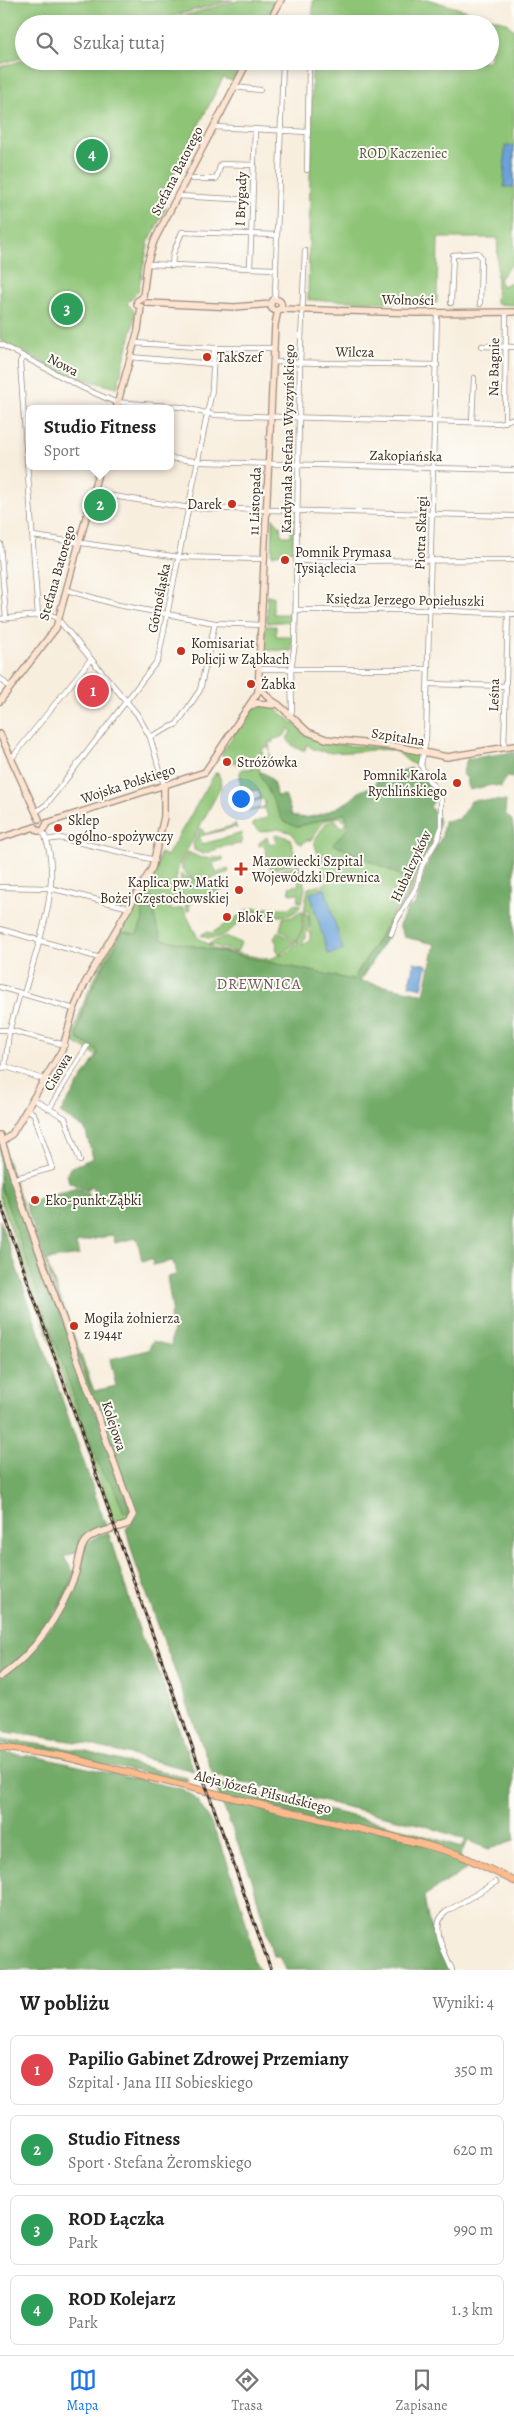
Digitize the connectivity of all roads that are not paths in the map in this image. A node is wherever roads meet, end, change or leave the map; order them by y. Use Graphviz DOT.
graph roads {
  1 [pos="281,0"];
  2 [pos="273,15"];
  3 [pos="243,70"];
  4 [pos="283,70"];
  5 [pos="309,70"];
  6 [pos="234,86"];
  7 [pos="260,90"];
  8 [pos="214,127"];
  9 [pos="255,130"];
  10 [pos="281,131"];
  11 [pos="308,132"];
  12 [pos="254,165"];
  13 [pos="307,170"];
  14 [pos="192,179"];
  15 [pos="178,196"];
  16 [pos="252,200"];
  17 [pos="251,234"];
  18 [pos="277,235"];
  19 [pos="305,251"];
  20 [pos="146,264"];
  21 [pos="172,266"];
  22 [pos="250,268"];
  23 [pos="276,270"];
  24 [pos="143,297"];
  25 [pos="147,303"];
  26 [pos="451,303"];
  27 [pos="480,304"];
  28 [pos="276,305"];
  29 [pos="141,308"];
  30 [pos="303,310"];
  31 [pos="506,312"];
  32 [pos="514,312"];
  33 [pos="437,313"];
  34 [pos="134,342"];
  35 [pos="0,344"];
  36 [pos="482,346"];
  37 [pos="505,346"];
  38 [pos="514,346"];
  39 [pos="214,348"];
  40 [pos="274,348"];
  41 [pos="23,357"];
  42 [pos="130,357"];
  43 [pos="274,362"];
  44 [pos="300,363"];
  45 [pos="213,364"];
  46 [pos="436,365"];
  47 [pos="474,378"];
  48 [pos="118,402"];
  49 [pos="117,405"];
  50 [pos="156,405"];
  51 [pos="174,406"];
  52 [pos="207,413"];
  53 [pos="271,417"];
  54 [pos="299,418"];
  55 [pos="514,418"];
  56 [pos="435,421"];
  57 [pos="472,422"];
  58 [pos="504,422"];
  59 [pos="26,442"];
  60 [pos="174,459"];
  61 [pos="197,462"];
  62 [pos="269,464"];
  63 [pos="298,465"];
  64 [pos="434,468"];
  65 [pos="28,470"];
  66 [pos="99,470"];
  67 [pos="514,470"];
  68 [pos="92,494"];
  69 [pos="188,508"];
  70 [pos="267,510"];
  71 [pos="297,511"];
  72 [pos="433,514"];
  73 [pos="514,516"];
  74 [pos="33,536"];
  75 [pos="79,543"];
  76 [pos="0,544"];
  77 [pos="179,557"];
  78 [pos="265,559"];
  79 [pos="514,560"];
  80 [pos="297,561"];
  81 [pos="431,561"];
  82 [pos="67,590"];
  83 [pos="296,610"];
  84 [pos="430,610"];
  85 [pos="167,614"];
  86 [pos="511,614"];
  87 [pos="38,615"];
  88 [pos="6,618"];
  89 [pos="0,619"];
  90 [pos="58,621"];
  91 [pos="215,623"];
  92 [pos="262,626"];
  93 [pos="91,659"];
  94 [pos="260,669"];
  95 [pos="290,669"];
  96 [pos="428,670"];
  97 [pos="0,678"];
  98 [pos="428,684"];
  99 [pos="506,686"];
  100 [pos="10,688"];
  101 [pos="261,692"];
  102 [pos="266,700"];
  103 [pos="0,701"];
  104 [pos="256,701"];
  105 [pos="127,702"];
  106 [pos="287,714"];
  107 [pos="0,734"];
  108 [pos="150,737"];
  109 [pos="514,746"];
  110 [pos="504,747"];
  111 [pos="422,753"];
  112 [pos="11,759"];
  113 [pos="164,785"];
  114 [pos="36,812"];
  115 [pos="39,819"];
  116 [pos="47,823"];
  117 [pos="35,827"];
  118 [pos="43,831"];
  119 [pos="0,838"];
  120 [pos="46,840"];
  121 [pos="155,860"];
  122 [pos="0,887"];
  123 [pos="50,888"];
  124 [pos="130,908"];
  125 [pos="0,929"];
  126 [pos="391,934"];
  127 [pos="39,940"];
  128 [pos="100,958"];
  129 [pos="0,988"];
  130 [pos="22,993"];
  131 [pos="74,1009"];
  132 [pos="0,1030"];
  133 [pos="9,1030"];
  134 [pos="65,1046"];
  135 [pos="86,1046"];
  136 [pos="3,1068"];
  137 [pos="45,1080"];
  138 [pos="33,1099"];
  139 [pos="49,1108"];
  140 [pos="27,1109"];
  141 [pos="1,1139"];
  142 [pos="80,1161"];
  143 [pos="14,1179"];
  144 [pos="0,1677"];
  145 [pos="0,1747"];
  146 [pos="512,1878"];
  147 [pos="496,1882"];
  148 [pos="452,1970"];
  1 -- 2 [label="street"];
  3 -- 6 [label="street, Stefana Batorego"];
  4 -- 10 [label="street, 11 Listopada"];
  5 -- 11 [label="street"];
  6 -- 7 [label="street"];
  6 -- 8 [label="street, Stefana Batorego"];
  8 -- 9 [label="street"];
  8 -- 15 [label="street, Stefana Batorego"];
  9 -- 10 [label="street"];
  9 -- 12 [label="street, I Brygady"];
  10 -- 11 [label="street"];
  10 -- 18 [label="street, 11 Listopada"];
  11 -- 13 [label="street"];
  12 -- 14 [label="street"];
  12 -- 16 [label="street, I Brygady"];
  15 -- 16 [label="street"];
  15 -- 20 [label="street, Stefana Batorego"];
  16 -- 17 [label="street, I Brygady"];
  17 -- 18 [label="street"];
  17 -- 21 [label="street"];
  17 -- 22 [label="street, I Brygady"];
  18 -- 23 [label="street, 11 Listopada"];
  19 -- 30 [label="street, Kardynała Stefana Wyszyńskiego"];
  20 -- 21 [label="street"];
  20 -- 24 [label="street, Stefana Batorego"];
  21 -- 22 [label="street"];
  22 -- 23 [label="street"];
  23 -- 28 [label="street, 11 Listopada"];
  24 -- 25 [label="street"];
  24 -- 29 [label="street, Stefana Batorego"];
  25 -- 28 [label="street, Wolności"];
  25 -- 29 [label="street"];
  26 -- 27 [label="street"];
  28 -- 30 [label="street, Wolności"];
  28 -- 40 [label="street, 11 Listopada"];
  29 -- 34 [label="street"];
  30 -- 33 [label="street, Wolności"];
  30 -- 44 [label="street, Kardynała Stefana Wyszyńskiego"];
  31 -- 32 [label="street, Wolności"];
  31 -- 33 [label="street, Wolności"];
  31 -- 37 [label="street, Na Bagnie"];
  33 -- 46 [label="street, Piotra Skargi"];
  34 -- 39 [label="street"];
  34 -- 42 [label="street"];
  35 -- 41 [label="street, Nowa"];
  36 -- 37 [label="street"];
  37 -- 38 [label="street"];
  37 -- 58 [label="street, Na Bagnie"];
  39 -- 40 [label="street"];
  39 -- 45 [label="street, Górnośląska"];
  40 -- 43 [label="street, 11 Listopada"];
  41 -- 48 [label="street, Nowa"];
  41 -- 59 [label="street"];
  42 -- 45 [label="street"];
  42 -- 48 [label="street"];
  43 -- 44 [label="street, Wilcza"];
  43 -- 53 [label="street, 11 Listopada"];
  44 -- 46 [label="street, Wilcza"];
  44 -- 54 [label="street, Kardynała Stefana Wyszyńskiego"];
  45 -- 52 [label="street, Górnośląska"];
  46 -- 56 [label="street, Piotra Skargi"];
  47 -- 57 [label="street"];
  48 -- 49 [label="street"];
  48 -- 50 [label="street, Nowa"];
  51 -- 52 [label="street, Nowa"];
  52 -- 53 [label="street, Nowa"];
  52 -- 61 [label="street, Górnośląska"];
  53 -- 54 [label="street, Nowa"];
  53 -- 62 [label="street, 11 Listopada"];
  54 -- 56 [label="street, Nowa"];
  54 -- 63 [label="street, Kardynała Stefana Wyszyńskiego"];
  55 -- 58 [label="street"];
  56 -- 57 [label="street, Nowa"];
  56 -- 64 [label="street, Piotra Skargi"];
  57 -- 58 [label="street, Nowa"];
  60 -- 61 [label="street, Zakopiańska"];
  61 -- 62 [label="street, Zakopiańska"];
  61 -- 69 [label="street, Górnośląska"];
  62 -- 63 [label="street, Zakopiańska"];
  62 -- 70 [label="street, 11 Listopada"];
  63 -- 64 [label="street, Zakopiańska"];
  63 -- 71 [label="street, Kardynała Stefana Wyszyńskiego"];
  64 -- 67 [label="street, Zakopiańska"];
  64 -- 72 [label="street, Piotra Skargi"];
  65 -- 74 [label="street"];
  66 -- 68 [label="street, Stefana Batorego"];
  68 -- 69 [label="street"];
  68 -- 75 [label="street, Stefana Batorego"];
  69 -- 70 [label="street"];
  69 -- 77 [label="street, Górnośląska"];
  70 -- 71 [label="street"];
  70 -- 78 [label="street, 11 Listopada"];
  71 -- 72 [label="street"];
  71 -- 80 [label="street, Kardynała Stefana Wyszyńskiego"];
  72 -- 73 [label="street"];
  72 -- 81 [label="street, Piotra Skargi"];
  74 -- 75 [label="street"];
  74 -- 87 [label="street"];
  75 -- 77 [label="street"];
  75 -- 82 [label="street, Stefana Batorego"];
  76 -- 88 [label="street"];
  77 -- 78 [label="street"];
  77 -- 85 [label="street, Górnośląska"];
  78 -- 92 [label="street, 11 Listopada"];
  79 -- 81 [label="street"];
  80 -- 81 [label="street"];
  80 -- 83 [label="street, Kardynała Stefana Wyszyńskiego"];
  81 -- 84 [label="street, Piotra Skargi"];
  82 -- 85 [label="street"];
  82 -- 90 [label="street, Stefana Batorego"];
  83 -- 84 [label="street, Księdza Jerzego Popiełuszki"];
  83 -- 95 [label="street, Kardynała Stefana Wyszyńskiego"];
  84 -- 86 [label="street, Księdza Jerzego Popiełuszki"];
  84 -- 96 [label="street, Piotra Skargi"];
  85 -- 91 [label="street"];
  85 -- 105 [label="street, Górnośląska"];
  86 -- 99 [label="street, Leśna"];
  87 -- 88 [label="street"];
  87 -- 90 [label="street"];
  88 -- 89 [label="street"];
  90 -- 93 [label="street"];
  90 -- 100 [label="street, Stefana Batorego"];
  91 -- 92 [label="street"];
  91 -- 108 [label="street"];
  92 -- 94 [label="street, 11 Listopada"];
  93 -- 105 [label="street"];
  93 -- 112 [label="street"];
  94 -- 95 [label="street"];
  94 -- 101 [label="street, 11 Listopada"];
  95 -- 96 [label="street"];
  95 -- 106 [label="street, Kardynała Stefana Wyszyńskiego"];
  96 -- 98 [label="street, Piotra Skargi"];
  97 -- 100 [label="street"];
  98 -- 99 [label="street"];
  98 -- 111 [label="street, Piotra Skargi"];
  99 -- 110 [label="street, Leśna"];
  100 -- 103 [label="street, Stefana Batorego"];
  101 -- 102 [label="street, Szpitalna"];
  101 -- 104 [label="street"];
  102 -- 104 [label="street"];
  102 -- 106 [label="street, Szpitalna"];
  104 -- 113 [label="street, Wojska Polskiego"];
  105 -- 108 [label="street"];
  105 -- 114 [label="street, Górnośląska"];
  106 -- 111 [label="street, Szpitalna"];
  107 -- 112 [label="street"];
  108 -- 113 [label="street"];
  109 -- 110 [label="street, Szpitalna"];
  110 -- 111 [label="street, Szpitalna"];
  111 -- 126 [label="street, Hubalczyków"];
  112 -- 114 [label="street"];
  113 -- 116 [label="street, Wojska Polskiego"];
  113 -- 121 [label="street"];
  114 -- 115 [label="street"];
  115 -- 116 [label="street"];
  115 -- 117 [label="street"];
  116 -- 118 [label="street"];
  117 -- 118 [label="street"];
  117 -- 119 [label="street"];
  118 -- 120 [label="street"];
  120 -- 121 [label="street"];
  120 -- 123 [label="street"];
  121 -- 124 [label="street"];
  122 -- 123 [label="street"];
  123 -- 124 [label="street"];
  123 -- 127 [label="street"];
  124 -- 128 [label="street"];
  125 -- 127 [label="street"];
  127 -- 128 [label="street"];
  127 -- 130 [label="street"];
  128 -- 131 [label="street"];
  129 -- 130 [label="street"];
  130 -- 131 [label="street"];
  130 -- 133 [label="street"];
  131 -- 134 [label="street"];
  132 -- 133 [label="street"];
  133 -- 134 [label="street"];
  133 -- 136 [label="street"];
  134 -- 137 [label="street"];
  135 -- 139 [label="street, Cisowa"];
  136 -- 137 [label="street"];
  137 -- 138 [label="street"];
  138 -- 139 [label="street"];
  138 -- 140 [label="street"];
  139 -- 142 [label="street"];
  140 -- 141 [label="street"];
  140 -- 143 [label="street"];
  141 -- 143 [label="street, Kolejowa"];
  143 -- 144 [label="street, Kolejowa"];
  145 -- 146 [label="main road, Aleja Józefa Piłsudskiego"];
  147 -- 148 [label="street"];
}
